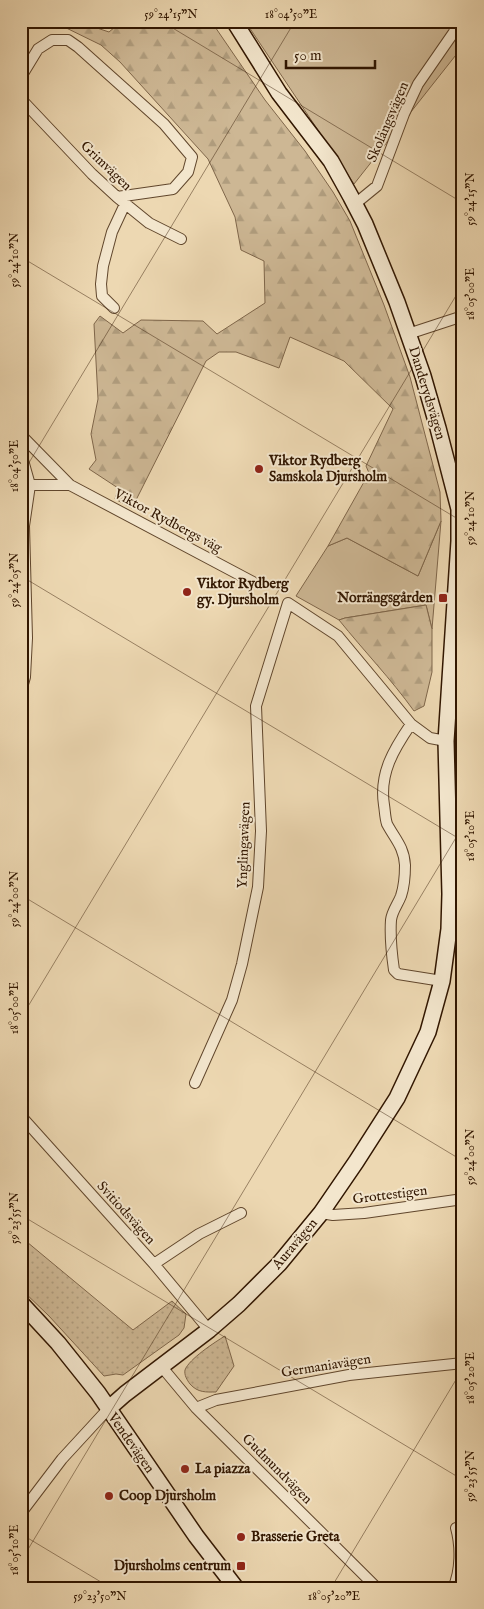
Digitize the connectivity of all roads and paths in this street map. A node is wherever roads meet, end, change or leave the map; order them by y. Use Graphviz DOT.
graph roads {
  1 [pos="234,21"];
  2 [pos="457,21"];
  3 [pos="21,77"];
  4 [pos="21,99"];
  5 [pos="121,200"];
  6 [pos="355,204"];
  7 [pos="182,239"];
  8 [pos="114,308"];
  9 [pos="463,316"];
  10 [pos="408,334"];
  11 [pos="21,435"];
  12 [pos="21,453"];
  13 [pos="30,485"];
  14 [pos="70,485"];
  15 [pos="461,509"];
  16 [pos="253,582"];
  17 [pos="21,691"];
  18 [pos="411,724"];
  19 [pos="446,741"];
  20 [pos="450,900"];
  21 [pos="463,925"];
  22 [pos="442,981"];
  23 [pos="195,1083"];
  24 [pos="21,1116"];
  25 [pos="463,1199"];
  26 [pos="241,1213"];
  27 [pos="321,1213"];
  28 [pos="154,1264"];
  29 [pos="21,1303"];
  30 [pos="209,1330"];
  31 [pos="463,1363"];
  32 [pos="161,1366"];
  33 [pos="196,1408"];
  34 [pos="108,1409"];
  35 [pos="21,1513"];
  36 [pos="456,1528"];
  37 [pos="236,1588"];
  38 [pos="377,1588"];
  39 [pos="453,1588"];
  1 -- 6 [label="street, Danderydsvägen"];
  2 -- 6 [label="street, Skolängsvägen"];
  3 -- 5 [label="street"];
  4 -- 5 [label="street, Grimvägen"];
  5 -- 7 [label="street, Grimvägen"];
  5 -- 8 [label="street"];
  6 -- 10 [label="street, Danderydsvägen"];
  9 -- 10 [label="street"];
  10 -- 15 [label="street, Danderydsvägen"];
  11 -- 14 [label="street, Viktor Rydbergs väg"];
  12 -- 13 [label="street"];
  13 -- 14 [label="street, Viktor Rydbergs väg"];
  13 -- 17 [label="street"];
  14 -- 16 [label="street, Viktor Rydbergs väg"];
  15 -- 19 [label="street, Danderydsvägen"];
  18 -- 19 [label="street"];
  18 -- 22 [label="street"];
  18 -- 23 [label="street, Ynglingavägen"];
  19 -- 20 [label="street, Danderydsvägen"];
  20 -- 21 [label="street"];
  20 -- 22 [label="street, Auravägen"];
  22 -- 27 [label="street, Auravägen"];
  24 -- 28 [label="street, Svitiodsvägen"];
  25 -- 27 [label="street, Grottestigen"];
  26 -- 28 [label="street"];
  27 -- 30 [label="street, Auravägen"];
  28 -- 30 [label="street, Svitiodsvägen"];
  29 -- 34 [label="street, Vendevägen"];
  30 -- 32 [label="street, Auravägen"];
  31 -- 33 [label="street, Germaniavägen"];
  32 -- 33 [label="street, Gudmundvägen"];
  32 -- 34 [label="street, Auravägen"];
  33 -- 38 [label="street, Gudmundvägen"];
  34 -- 35 [label="street, Auravägen"];
  34 -- 37 [label="street, Vendevägen"];
  36 -- 39 [label="street"];
}
